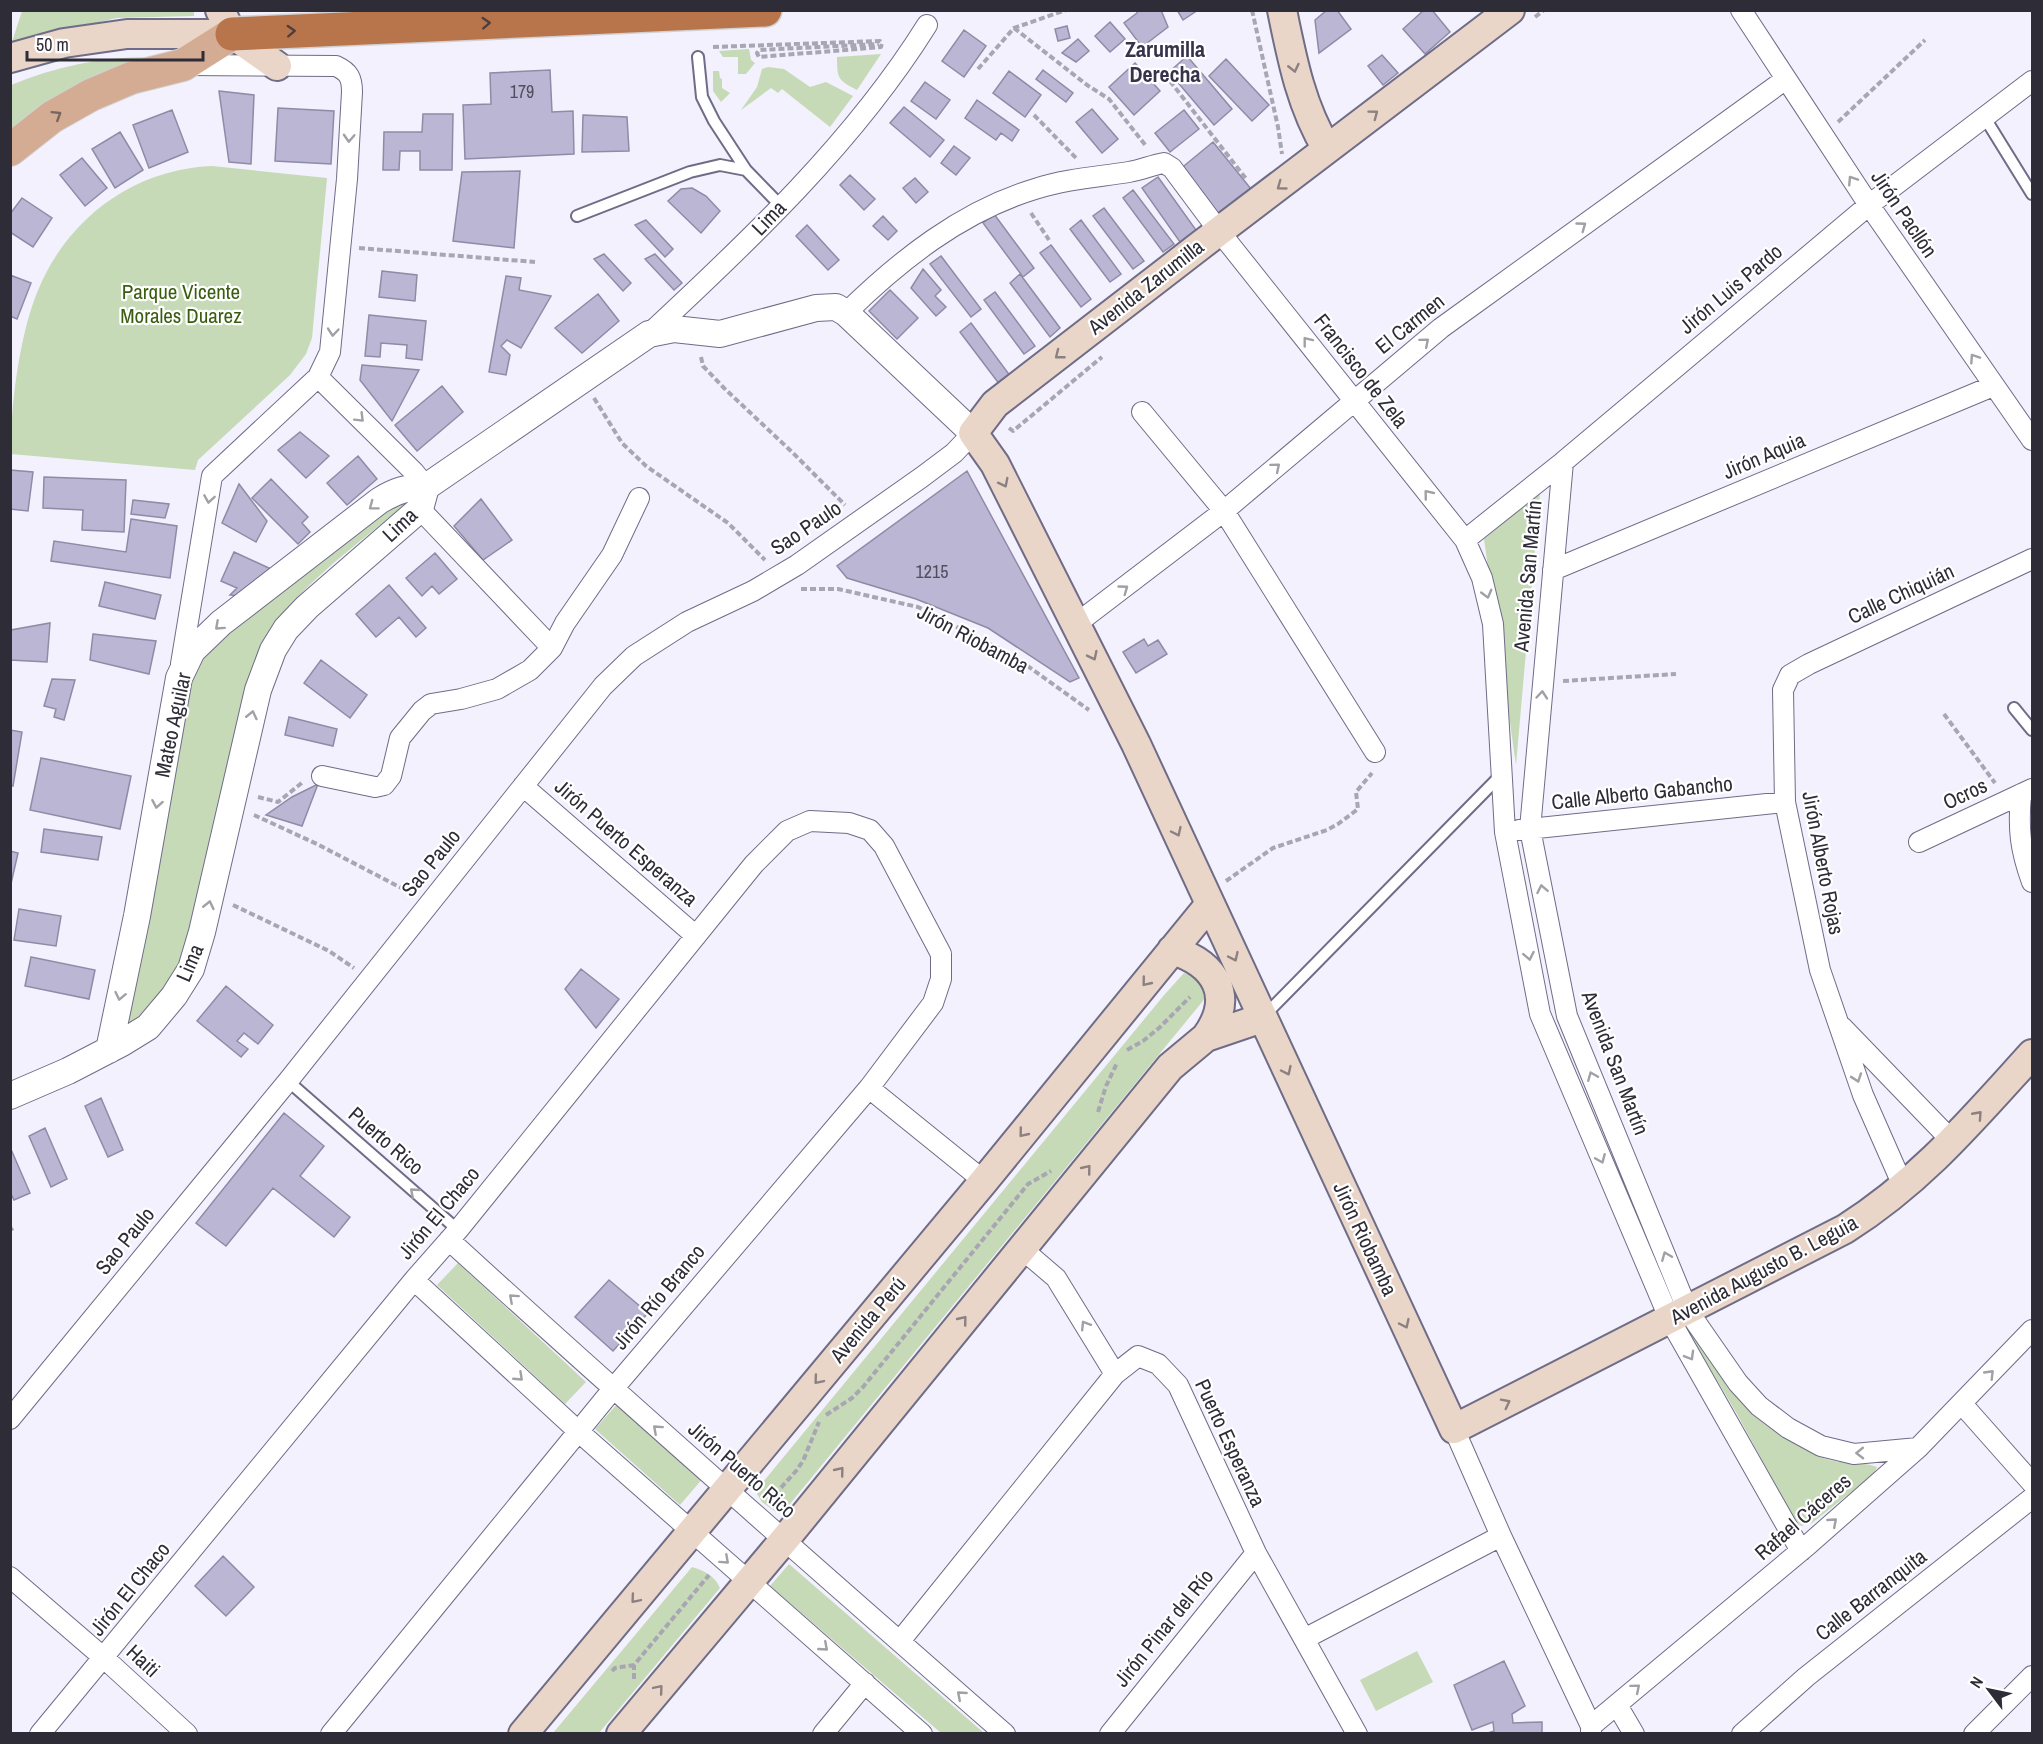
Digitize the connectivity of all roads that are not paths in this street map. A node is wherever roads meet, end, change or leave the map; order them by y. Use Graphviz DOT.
graph roads {
  1 [pos="765,10"];
  2 [pos="1282,10"];
  3 [pos="1510,10"];
  4 [pos="1741,10"];
  5 [pos="226,22"];
  6 [pos="927,25"];
  7 [pos="698,57"];
  8 [pos="10,58"];
  9 [pos="183,65"];
  10 [pos="277,66"];
  11 [pos="1786,79"];
  12 [pos="2032,81"];
  13 [pos="1984,118"];
  14 [pos="1327,149"];
  15 [pos="10,150"];
  16 [pos="746,170"];
  17 [pos="2032,194"];
  18 [pos="1869,205"];
  19 [pos="781,206"];
  20 [pos="577,216"];
  21 [pos="1219,231"];
  22 [pos="846,313"];
  23 [pos="649,334"];
  24 [pos="318,377"];
  25 [pos="1993,386"];
  26 [pos="1354,401"];
  27 [pos="1143,412"];
  28 [pos="973,433"];
  29 [pos="2032,440"];
  30 [pos="1563,462"];
  31 [pos="423,498"];
  32 [pos="639,498"];
  33 [pos="1224,511"];
  34 [pos="1465,540"];
  35 [pos="2032,559"];
  36 [pos="1553,570"];
  37 [pos="1076,624"];
  38 [pos="552,648"];
  39 [pos="1790,675"];
  40 [pos="179,678"];
  41 [pos="2014,708"];
  42 [pos="2032,730"];
  43 [pos="1375,752"];
  44 [pos="1501,774"];
  45 [pos="322,776"];
  46 [pos="524,786"];
  47 [pos="2020,795"];
  48 [pos="1785,802"];
  49 [pos="1530,829"];
  50 [pos="1505,832"];
  51 [pos="1919,842"];
  52 [pos="898,872"];
  53 [pos="2032,882"];
  54 [pos="1208,900"];
  55 [pos="696,936"];
  56 [pos="1172,950"];
  57 [pos="1262,1018"];
  58 [pos="1838,1023"];
  59 [pos="1206,1037"];
  60 [pos="109,1050"];
  61 [pos="2032,1054"];
  62 [pos="288,1081"];
  63 [pos="869,1088"];
  64 [pos="10,1096"];
  65 [pos="1953,1142"];
  66 [pos="984,1181"];
  67 [pos="1904,1188"];
  68 [pos="454,1235"];
  69 [pos="1021,1248"];
  70 [pos="414,1280"];
  71 [pos="1679,1315"];
  72 [pos="2032,1330"];
  73 [pos="1115,1374"];
  74 [pos="613,1389"];
  75 [pos="1962,1404"];
  76 [pos="10,1419"];
  77 [pos="1454,1429"];
  78 [pos="579,1432"];
  79 [pos="1918,1448"];
  80 [pos="2032,1483"];
  81 [pos="727,1490"];
  82 [pos="2032,1498"];
  83 [pos="692,1530"];
  84 [pos="1501,1536"];
  85 [pos="785,1539"];
  86 [pos="1801,1551"];
  87 [pos="1256,1553"];
  88 [pos="10,1578"];
  89 [pos="749,1581"];
  90 [pos="1304,1639"];
  91 [pos="900,1641"];
  92 [pos="104,1658"];
  93 [pos="2032,1676"];
  94 [pos="865,1683"];
  95 [pos="1617,1705"];
  96 [pos="1591,1730"];
  97 [pos="40,1734"];
  98 [pos="187,1734"];
  99 [pos="332,1734"];
  100 [pos="523,1734"];
  101 [pos="621,1734"];
  102 [pos="823,1734"];
  103 [pos="922,1734"];
  104 [pos="1005,1734"];
  105 [pos="1110,1734"];
  106 [pos="1357,1734"];
  107 [pos="1635,1734"];
  108 [pos="1742,1734"];
  109 [pos="1974,1734"];
  5 -- 1 [label="highway, one-way"];
  2 -- 14 [label="main road, one-way"];
  14 -- 3 [label="main road, Avenida Zarumilla, one-way"];
  4 -- 11 [label="street, Jirón Pacllón"];
  5 -- 8 [label="main road"];
  5 -- 9 [label="main road"];
  5 -- 10 [label="main road"];
  6 -- 19 [label="street, Lima"];
  7 -- 16 [label="lane"];
  9 -- 10 [label="street"];
  15 -- 9 [label="main road, one-way"];
  10 -- 24 [label="street, one-way"];
  18 -- 11 [label="street, Jirón Pacllón, one-way"];
  26 -- 11 [label="street, El Carmen, one-way"];
  12 -- 13 [label="street, Jirón Luis Pardo"];
  13 -- 17 [label="lane"];
  13 -- 18 [label="street, Jirón Luis Pardo"];
  14 -- 21 [label="main road, Avenida Zarumilla, one-way"];
  16 -- 19 [label="lane"];
  16 -- 20 [label="lane"];
  25 -- 18 [label="street, Jirón Pacllón, one-way"];
  18 -- 30 [label="street, Jirón Luis Pardo"];
  19 -- 23 [label="street, Lima"];
  21 -- 22 [label="street, Francisco de Zela"];
  26 -- 21 [label="street, Francisco de Zela, one-way"];
  21 -- 28 [label="main road, Avenida Zarumilla, one-way"];
  22 -- 23 [label="street"];
  22 -- 28 [label="street"];
  23 -- 31 [label="street, Lima"];
  24 -- 31 [label="street, one-way"];
  24 -- 40 [label="street, one-way"];
  25 -- 29 [label="street, Jirón Pacllón"];
  25 -- 36 [label="street, Jirón Aquia"];
  33 -- 26 [label="street, El Carmen, one-way"];
  34 -- 26 [label="street, Francisco de Zela, one-way"];
  27 -- 33 [label="street"];
  28 -- 37 [label="main road, Jirón Riobamba, one-way"];
  28 -- 46 [label="street, Sao Paulo"];
  30 -- 34 [label="street, Jirón Luis Pardo"];
  30 -- 36 [label="street, Avenida San Martín"];
  31 -- 38 [label="street"];
  31 -- 40 [label="street, Mateo Aguilar, one-way"];
  60 -- 31 [label="street, Lima, one-way"];
  32 -- 38 [label="street"];
  37 -- 33 [label="street, El Carmen, one-way"];
  33 -- 43 [label="street"];
  34 -- 44 [label="street, Avenida San Martín, one-way"];
  35 -- 39 [label="street, Calle Chiquián"];
  49 -- 36 [label="street, Avenida San Martín, one-way"];
  37 -- 54 [label="main road, Jirón Riobamba, one-way"];
  38 -- 45 [label="street"];
  39 -- 48 [label="street, Jirón Alberto Rojas"];
  40 -- 60 [label="street, Mateo Aguilar, one-way"];
  41 -- 42 [label="lane"];
  44 -- 50 [label="street, Avenida San Martín"];
  44 -- 57 [label="lane"];
  46 -- 55 [label="street, Jirón Puerto Esperanza"];
  46 -- 62 [label="street, Sao Paulo"];
  47 -- 51 [label="street, Ocros"];
  47 -- 53 [label="street"];
  48 -- 49 [label="street, Calle Alberto Gabancho"];
  48 -- 58 [label="street, Jirón Alberto Rojas"];
  49 -- 50 [label="street, Calle Alberto Gabancho"];
  71 -- 49 [label="street, Avenida San Martín, one-way"];
  50 -- 71 [label="street, Avenida San Martín, one-way"];
  52 -- 55 [label="street, Jirón El Chaco"];
  52 -- 63 [label="street, Jirón Río Branco"];
  54 -- 56 [label="main road, Avenida Perú"];
  54 -- 57 [label="main road, Jirón Riobamba, one-way"];
  55 -- 68 [label="street, Jirón El Chaco"];
  56 -- 59 [label="main road"];
  56 -- 66 [label="main road, Avenida Perú, one-way"];
  57 -- 59 [label="main road"];
  57 -- 77 [label="main road, Jirón Riobamba, one-way"];
  58 -- 65 [label="street, Jirón Alberto Rojas"];
  58 -- 67 [label="street, Jirón Alberto Rojas, one-way"];
  69 -- 59 [label="main road, one-way"];
  60 -- 64 [label="street, Lima"];
  65 -- 61 [label="main road, Avenida Augusto B. Leguia, one-way"];
  68 -- 62 [label="lane, Puerto Rico, one-way"];
  62 -- 76 [label="street, Sao Paulo"];
  63 -- 66 [label="street"];
  63 -- 74 [label="street, Jirón Río Branco"];
  65 -- 67 [label="main road, Avenida Augusto B. Leguia"];
  66 -- 81 [label="main road, Avenida Perú, one-way"];
  67 -- 71 [label="main road, Avenida Augusto B. Leguia"];
  68 -- 70 [label="street, Jirón El Chaco"];
  74 -- 68 [label="street, Jirón Puerto Rico, one-way"];
  73 -- 69 [label="street, one-way"];
  85 -- 69 [label="main road, one-way"];
  70 -- 78 [label="street, one-way"];
  70 -- 92 [label="street, Jirón El Chaco"];
  77 -- 71 [label="main road, Avenida Augusto B. Leguia, one-way"];
  79 -- 71 [label="street, Avenida San Martín, one-way"];
  71 -- 86 [label="street, Avenida San Martín, one-way"];
  75 -- 72 [label="street, Rafael Cáceres, one-way"];
  73 -- 87 [label="street, Puerto Esperanza"];
  73 -- 91 [label="street, Puerto Esperanza"];
  74 -- 78 [label="street, Jirón Río Branco"];
  81 -- 74 [label="street, Jirón Puerto Rico, one-way"];
  75 -- 79 [label="street, Rafael Cáceres"];
  75 -- 80 [label="street"];
  77 -- 84 [label="street, Jirón Riobamba"];
  78 -- 83 [label="street"];
  78 -- 99 [label="street, Jirón Río Branco"];
  86 -- 79 [label="street, Rafael Cáceres, one-way"];
  81 -- 83 [label="main road, Avenida Perú"];
  81 -- 85 [label="street, Jirón Puerto Rico"];
  82 -- 108 [label="street, Calle Barranquita"];
  83 -- 89 [label="street, one-way"];
  83 -- 100 [label="main road, Avenida Perú, one-way"];
  84 -- 90 [label="street"];
  84 -- 96 [label="street, Jirón Riobamba"];
  85 -- 89 [label="main road"];
  85 -- 91 [label="street, Jirón Puerto Rico"];
  95 -- 86 [label="street, Rafael Cáceres, one-way"];
  87 -- 90 [label="street, Puerto Esperanza"];
  87 -- 105 [label="street, Jirón Pinar del Río"];
  88 -- 92 [label="street, Haiti"];
  89 -- 94 [label="street, one-way"];
  101 -- 89 [label="main road, one-way"];
  90 -- 106 [label="street, Puerto Esperanza"];
  104 -- 91 [label="street, Jirón Puerto Rico, one-way"];
  92 -- 97 [label="street, Jirón El Chaco"];
  92 -- 98 [label="street, Haiti"];
  93 -- 109 [label="street"];
  94 -- 102 [label="street"];
  94 -- 103 [label="street"];
  95 -- 96 [label="street, Rafael Cáceres"];
  95 -- 107 [label="street"];
}
